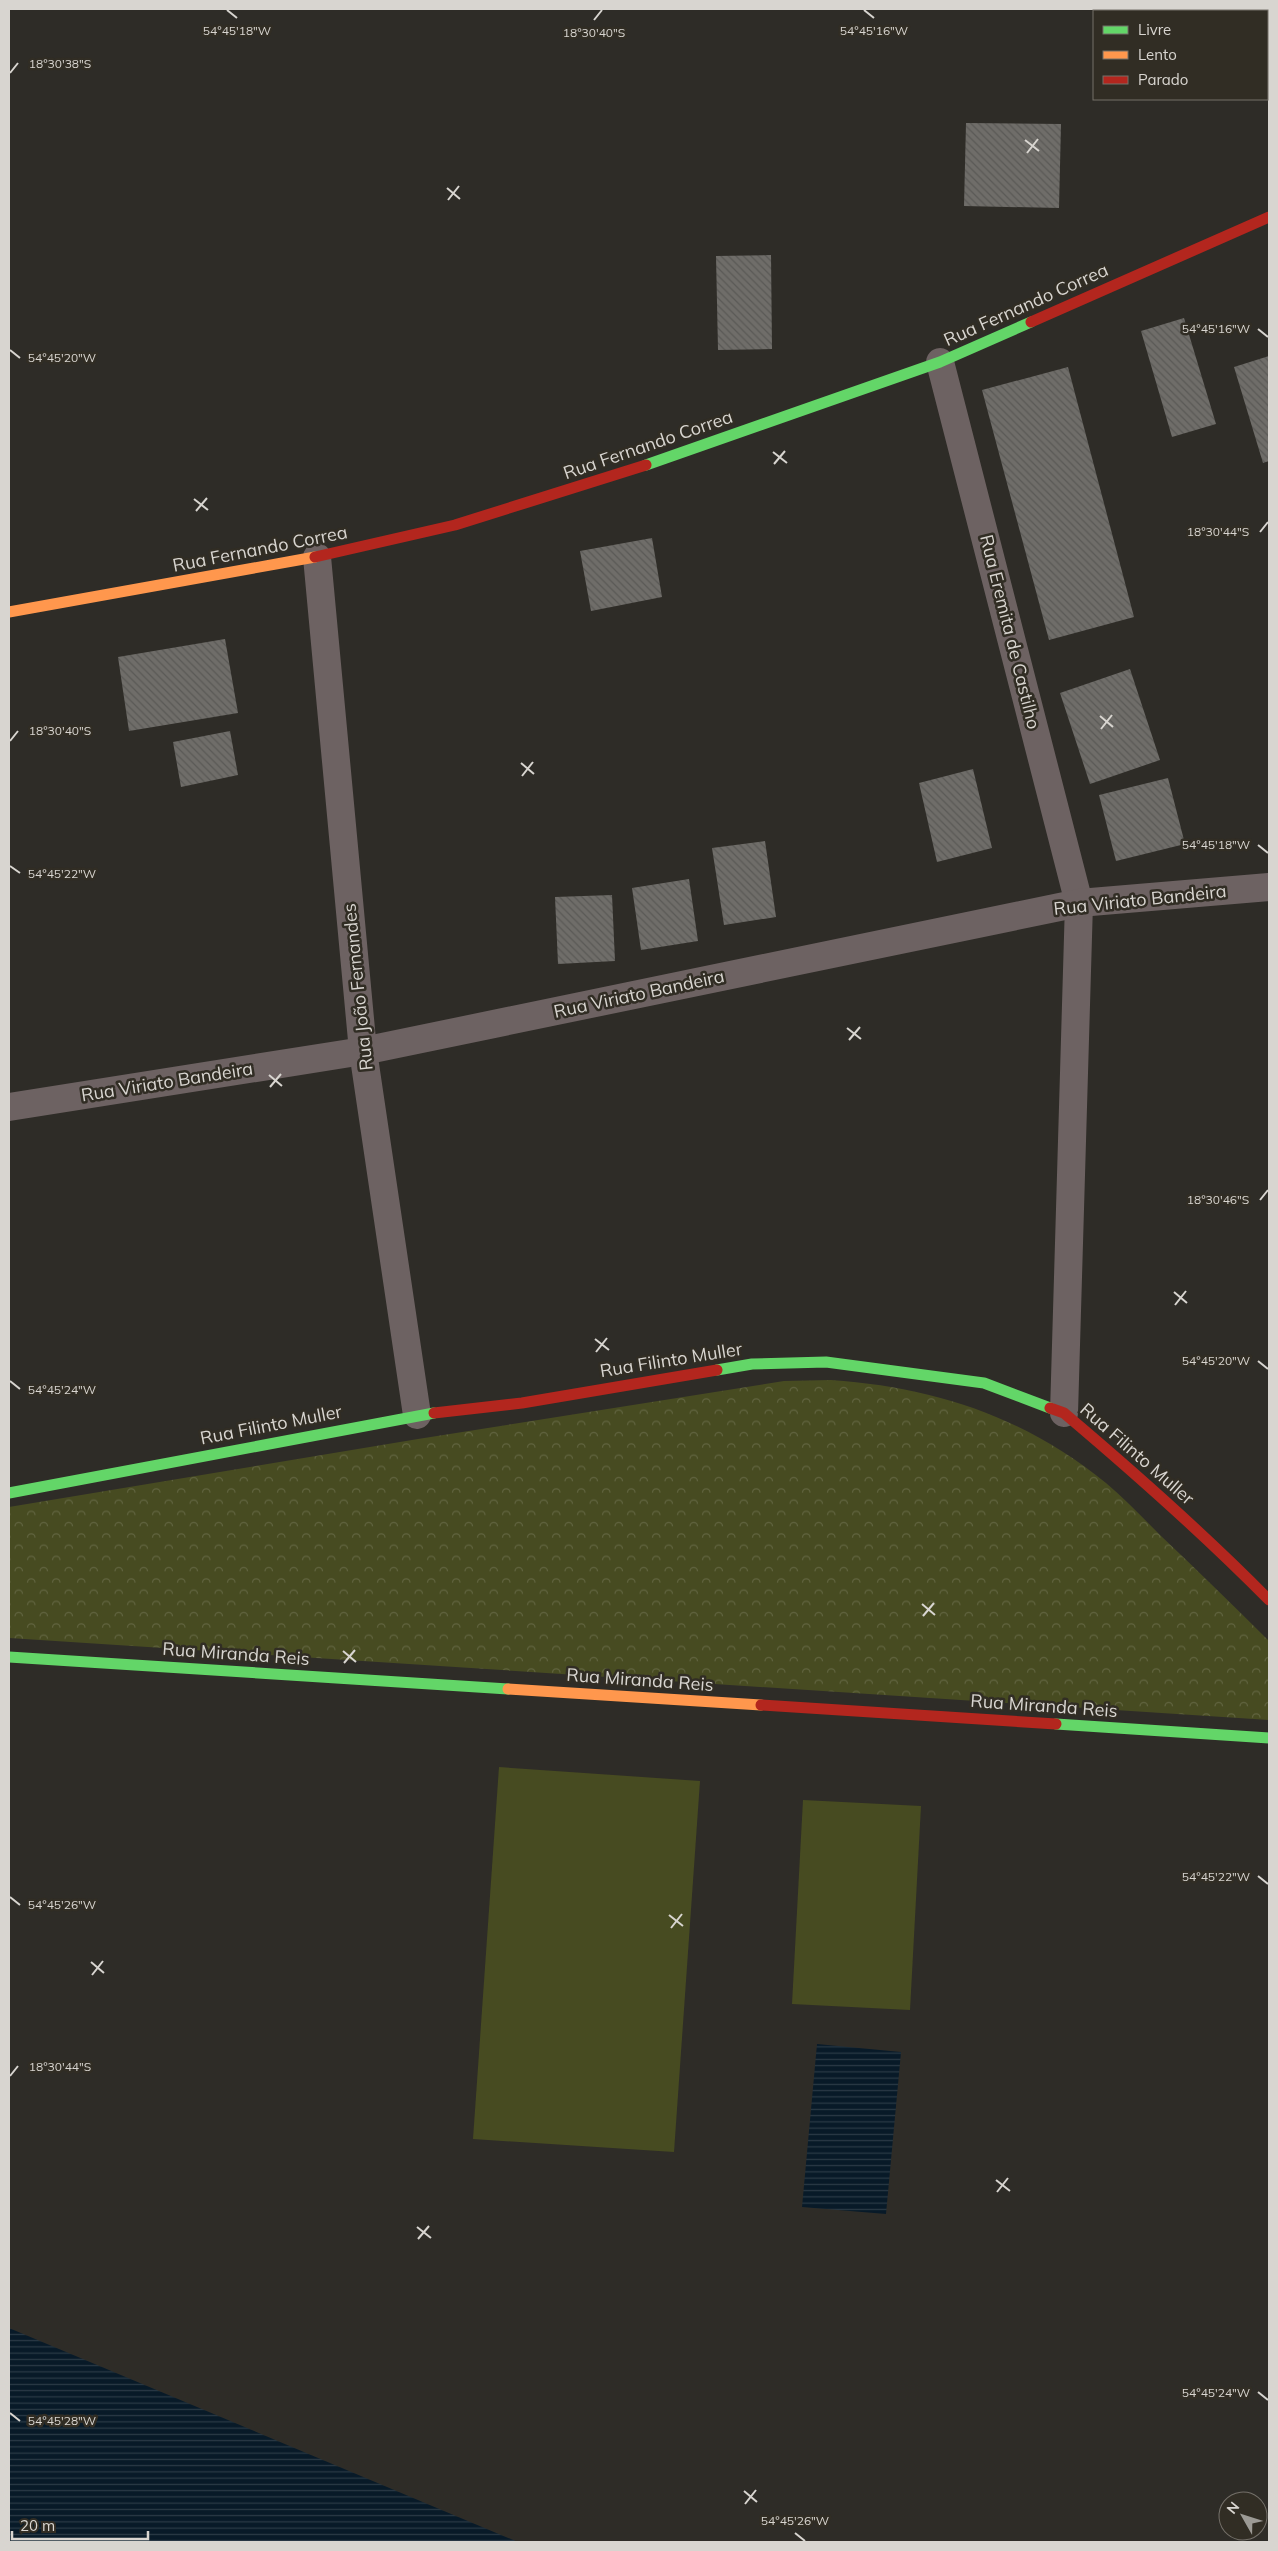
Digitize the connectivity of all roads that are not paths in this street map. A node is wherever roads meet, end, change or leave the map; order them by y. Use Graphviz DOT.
graph roads {
  1 [pos="1269,217"];
  2 [pos="940,362"];
  3 [pos="317,557"];
  4 [pos="9,612"];
  5 [pos="1269,887"];
  6 [pos="1079,903"];
  7 [pos="363,1051"];
  8 [pos="9,1107"];
  9 [pos="1064,1414"];
  10 [pos="417,1415"];
  11 [pos="9,1493"];
  12 [pos="1269,1600"];
  13 [pos="9,1657"];
  14 [pos="1269,1738"];
  1 -- 2 [label="street, Rua Fernando Correa"];
  2 -- 3 [label="street, Rua Fernando Correa"];
  2 -- 6 [label="street, Rua Eremita de Castilho"];
  3 -- 4 [label="street, Rua Fernando Correa"];
  3 -- 7 [label="street, Rua João Fernandes"];
  5 -- 6 [label="street, Rua Viriato Bandeira"];
  6 -- 7 [label="street, Rua Viriato Bandeira"];
  6 -- 9 [label="street, Rua Eremita de Castilho"];
  7 -- 8 [label="street, Rua Viriato Bandeira"];
  7 -- 10 [label="street, Rua João Fernandes"];
  9 -- 10 [label="street, Rua Filinto Muller"];
  9 -- 12 [label="street, Rua Filinto Muller"];
  10 -- 11 [label="street, Rua Filinto Muller"];
  13 -- 14 [label="street, Rua Miranda Reis"];
}
